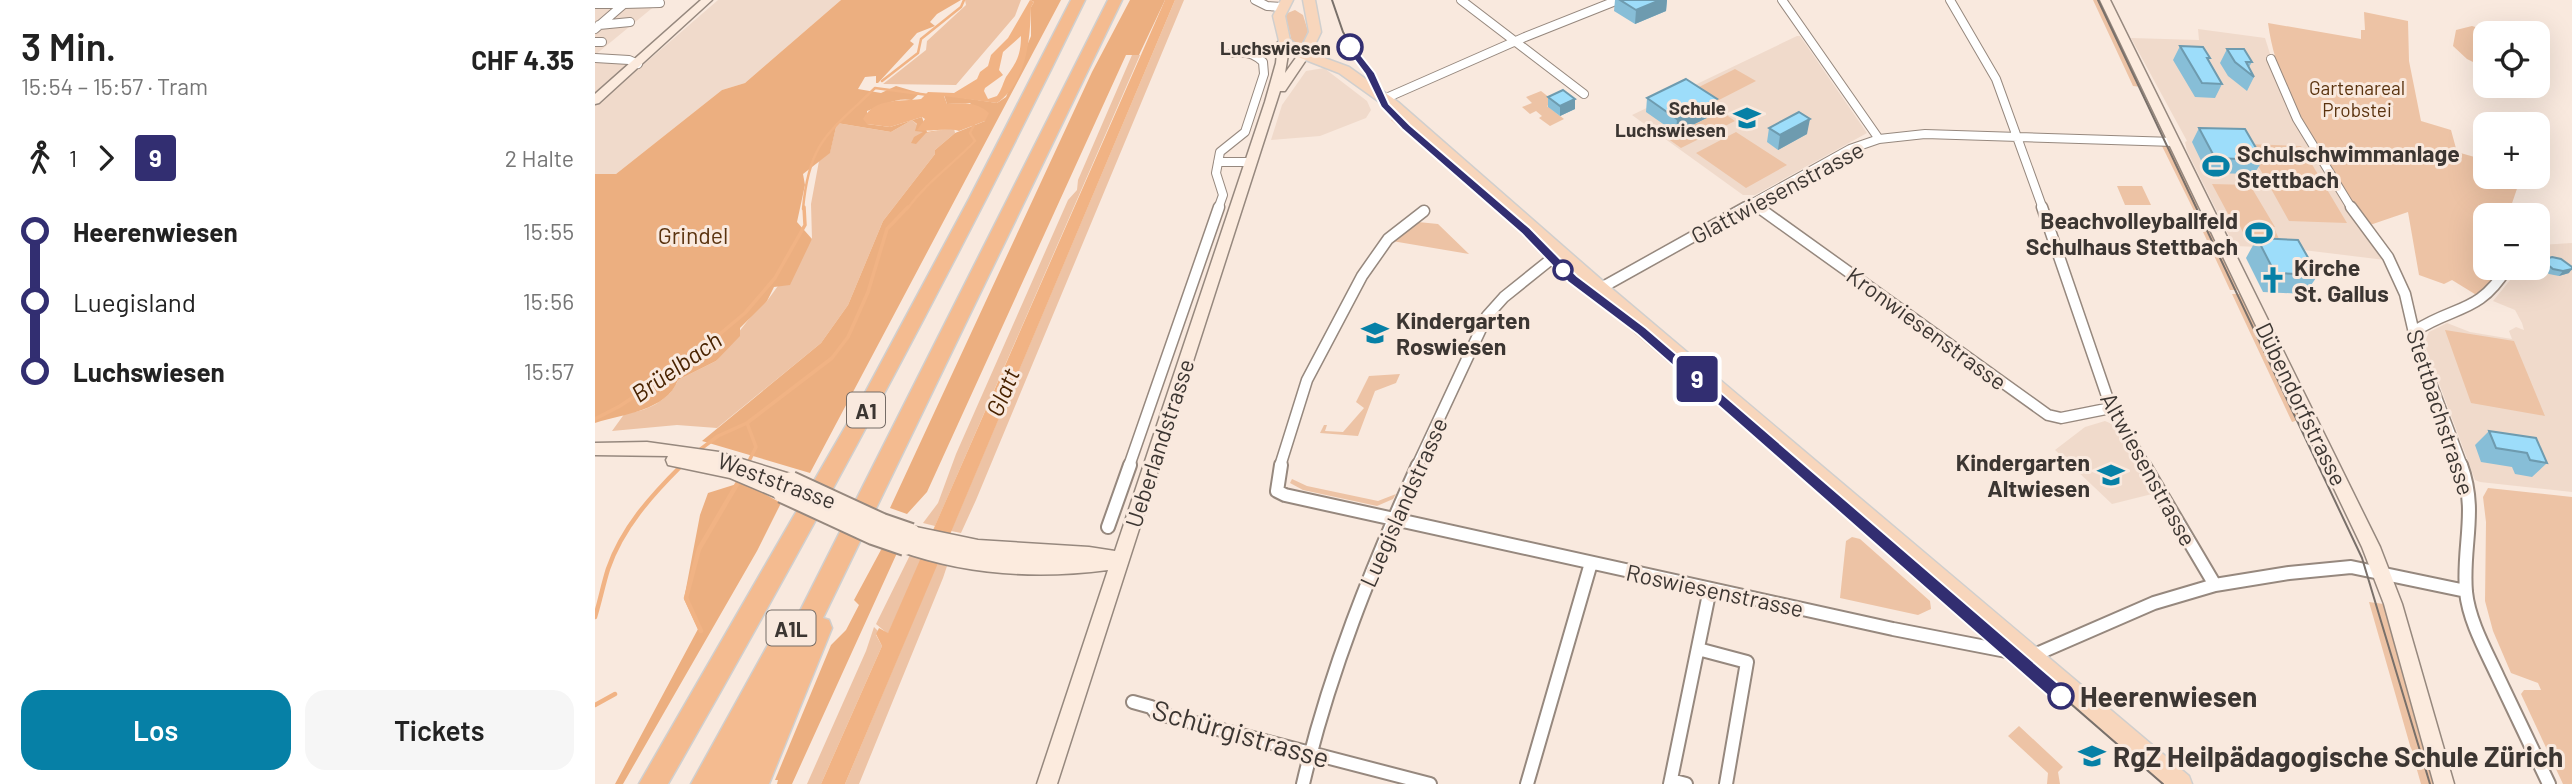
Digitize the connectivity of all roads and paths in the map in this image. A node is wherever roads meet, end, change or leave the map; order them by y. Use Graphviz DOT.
graph roads {
  1 [pos="707,0"];
  2 [pos="714,0"];
  3 [pos="1078,0"];
  4 [pos="1091,0"];
  5 [pos="1115,0"];
  6 [pos="1255,0"];
  7 [pos="1461,0"];
  8 [pos="1618,0"];
  9 [pos="1782,0"];
  10 [pos="1950,0"];
  11 [pos="2105,0"];
  12 [pos="624,4"];
  13 [pos="660,4"];
  14 [pos="1285,4"];
  15 [pos="595,5"];
  16 [pos="1310,7"];
  17 [pos="631,22"];
  18 [pos="596,29"];
  19 [pos="1314,38"];
  20 [pos="597,41"];
  21 [pos="1515,43"];
  22 [pos="1287,44"];
  23 [pos="1232,53"];
  24 [pos="1304,54"];
  25 [pos="595,58"];
  26 [pos="2271,59"];
  27 [pos="638,64"];
  28 [pos="1344,70"];
  29 [pos="1584,94"];
  30 [pos="1384,99"];
  31 [pos="597,101"];
  32 [pos="1271,102"];
  33 [pos="2018,136"];
  34 [pos="1878,139"];
  35 [pos="2174,142"];
  36 [pos="1218,162"];
  37 [pos="1252,162"];
  38 [pos="1753,204"];
  39 [pos="1424,211"];
  40 [pos="1560,252"];
  41 [pos="2500,280"];
  42 [pos="1601,288"];
  43 [pos="2415,331"];
  44 [pos="2111,408"];
  45 [pos="595,449"];
  46 [pos="668,454"];
  47 [pos="595,456"];
  48 [pos="882,475"];
  49 [pos="869,502"];
  50 [pos="1395,519"];
  51 [pos="1108,527"];
  52 [pos="1121,561"];
  53 [pos="1591,563"];
  54 [pos="2383,575"];
  55 [pos="2215,585"];
  56 [pos="1710,589"];
  57 [pos="2466,591"];
  58 [pos="1698,649"];
  59 [pos="2032,656"];
  60 [pos="1133,702"];
  61 [pos="1309,754"];
  62 [pos="1670,782"];
  63 [pos="653,784"];
  64 [pos="669,784"];
  65 [pos="705,784"];
  66 [pos="728,784"];
  67 [pos="755,784"];
  68 [pos="1047,784"];
  69 [pos="1303,784"];
  70 [pos="1430,784"];
  71 [pos="1527,784"];
  72 [pos="1686,784"];
  73 [pos="1727,784"];
  74 [pos="2181,784"];
  75 [pos="2444,784"];
  76 [pos="2549,784"];
  1 -- 27 [label="street"];
  2 -- 27 [label="street"];
  3 -- 63 [label="highway, A1"];
  4 -- 64 [label="highway, A1L"];
  5 -- 48 [label="highway, A1"];
  6 -- 14 [label="street"];
  7 -- 21 [label="street"];
  8 -- 21 [label="street"];
  9 -- 34 [label="street"];
  10 -- 33 [label="street, Altwiesenstrasse"];
  11 -- 35 [label="street, Dübendorfstrasse"];
  12 -- 13 [label="street"];
  12 -- 15 [label="street"];
  12 -- 18 [label="street"];
  14 -- 16 [label="main road"];
  14 -- 22 [label="main road, Ueberlandstrasse"];
  16 -- 19 [label="main road"];
  17 -- 18 [label="street"];
  18 -- 20 [label="street"];
  19 -- 22 [label="street"];
  19 -- 24 [label="main road"];
  19 -- 28 [label="main road"];
  21 -- 29 [label="street"];
  21 -- 30 [label="street"];
  22 -- 24 [label="main road"];
  22 -- 32 [label="street, Ueberlandstrasse"];
  23 -- 36 [label="street"];
  24 -- 28 [label="main road"];
  24 -- 32 [label="street, Ueberlandstrasse"];
  25 -- 27 [label="street"];
  26 -- 43 [label="street, Stettbachstrasse"];
  27 -- 31 [label="street"];
  28 -- 30 [label="main road"];
  30 -- 40 [label="main road"];
  32 -- 37 [label="street, Ueberlandstrasse"];
  33 -- 34 [label="street, Glattwiesenstrasse"];
  33 -- 35 [label="street, Glattwiesenstrasse"];
  33 -- 44 [label="street, Altwiesenstrasse"];
  34 -- 38 [label="street, Glattwiesenstrasse"];
  35 -- 54 [label="street, Dübendorfstrasse"];
  36 -- 37 [label="street"];
  36 -- 51 [label="street, Ueberlandstrasse"];
  37 -- 52 [label="street, Ueberlandstrasse"];
  38 -- 42 [label="street, Glattwiesenstrasse"];
  38 -- 44 [label="street, Kronwiesenstrasse"];
  39 -- 50 [label="street, Roswiesenstrasse"];
  40 -- 42 [label="main road"];
  40 -- 50 [label="street, Luegislandstrasse"];
  41 -- 43 [label="street"];
  42 -- 59 [label="main road"];
  43 -- 57 [label="street, Stettbachstrasse"];
  44 -- 55 [label="street, Altwiesenstrasse"];
  45 -- 46 [label="street, Weststrasse"];
  46 -- 47 [label="street, Weststrasse"];
  46 -- 52 [label="street, Weststrasse, bridge"];
  48 -- 49 [label="highway, A1"];
  48 -- 65 [label="highway, A1L"];
  49 -- 66 [label="highway, A1"];
  49 -- 67 [label="highway, A1L"];
  50 -- 53 [label="street, Roswiesenstrasse"];
  50 -- 61 [label="street, Luegislandstrasse"];
  52 -- 68 [label="street, Ueberlandstrasse"];
  53 -- 56 [label="street, Roswiesenstrasse"];
  53 -- 71 [label="street"];
  54 -- 55 [label="street"];
  54 -- 57 [label="street"];
  54 -- 75 [label="street, Dübendorfstrasse"];
  55 -- 59 [label="street"];
  56 -- 58 [label="street"];
  56 -- 59 [label="street, Roswiesenstrasse"];
  57 -- 76 [label="street, Stettbachstrasse"];
  58 -- 62 [label="street"];
  58 -- 73 [label="street"];
  59 -- 74 [label="main road"];
  60 -- 61 [label="street, Schürgistrasse"];
  61 -- 69 [label="street, Luegislandstrasse"];
  61 -- 70 [label="street, Schürgistrasse"];
  62 -- 72 [label="street"];
}
